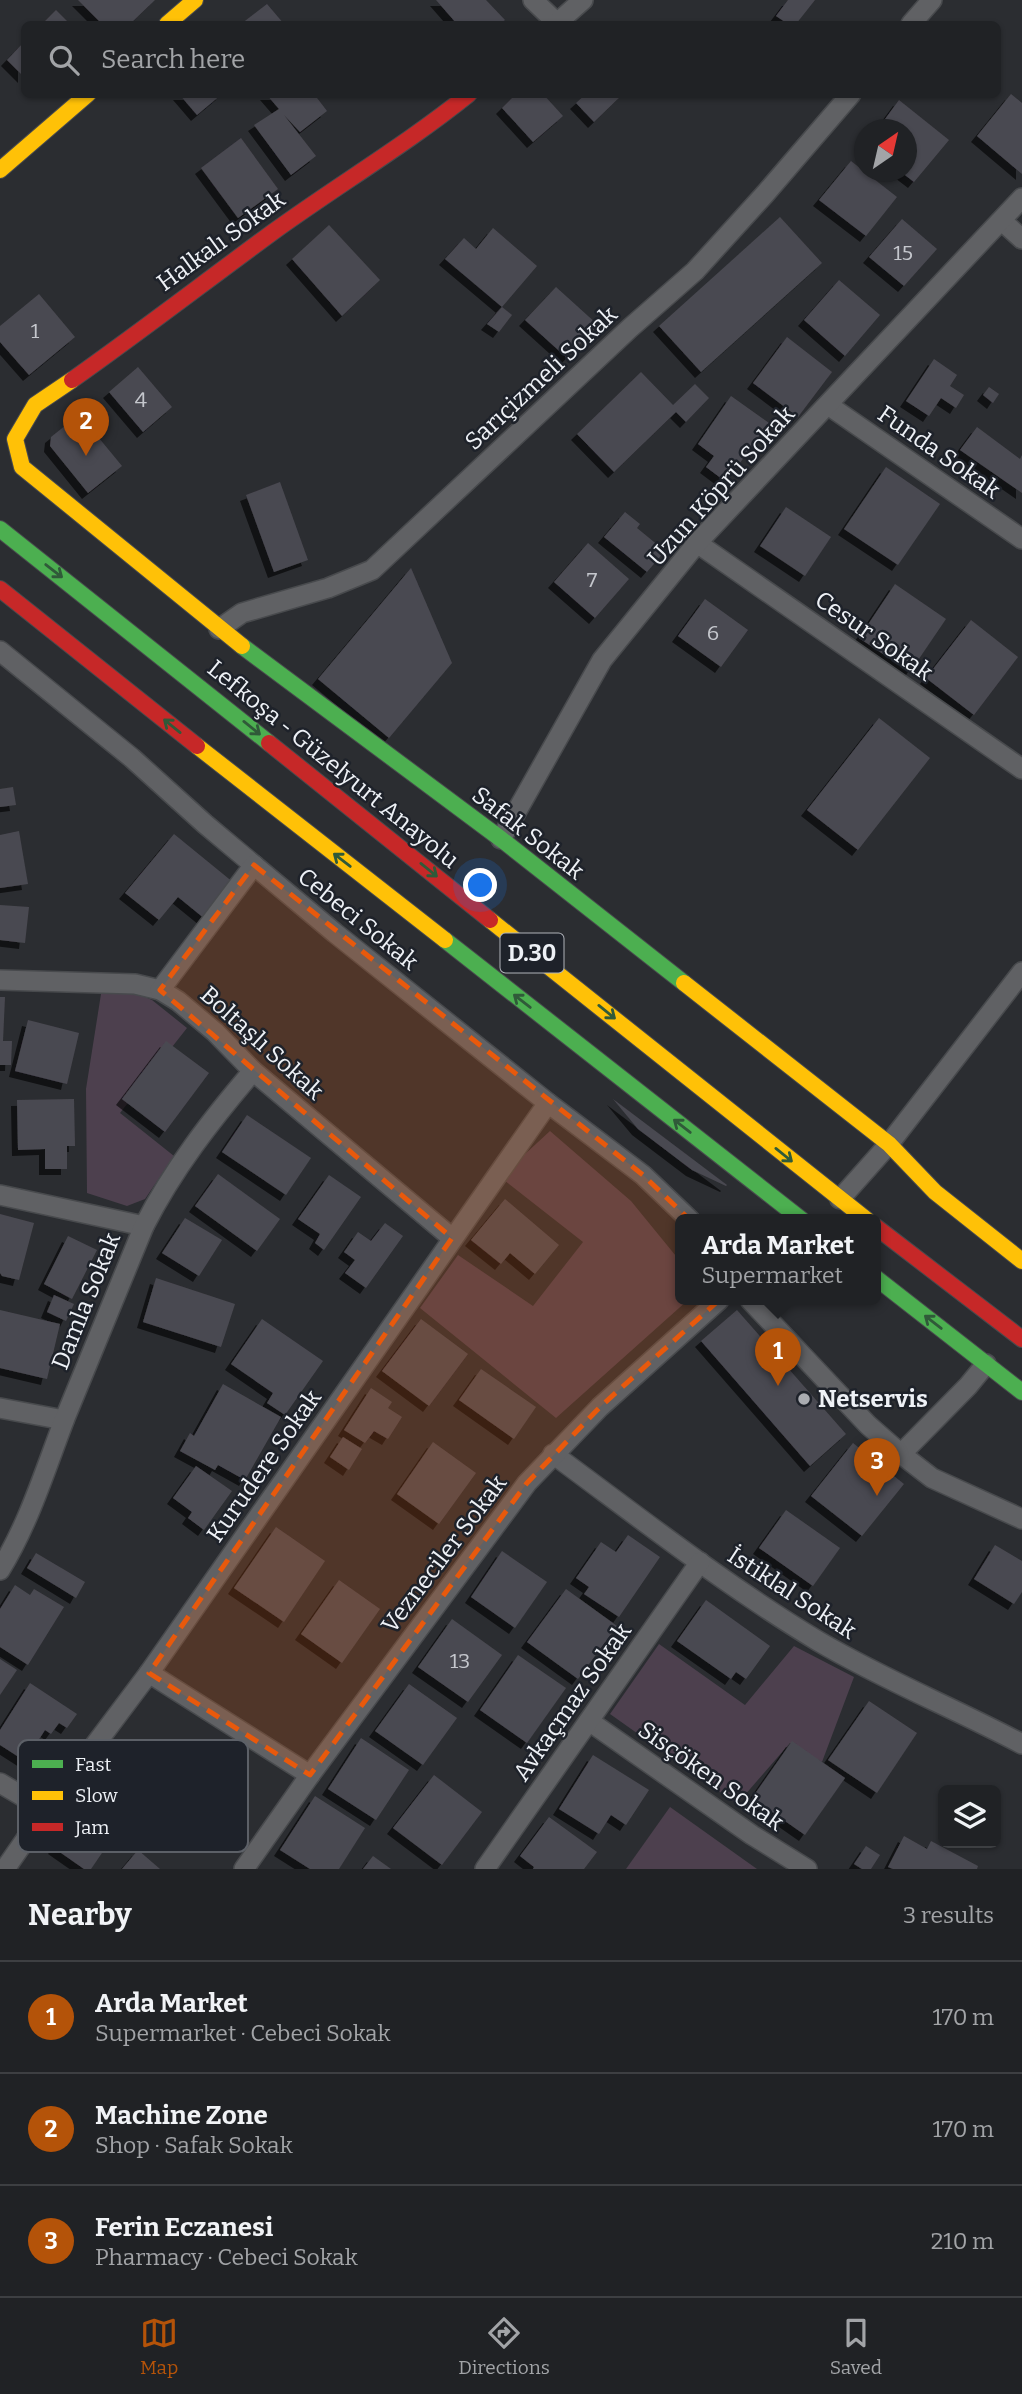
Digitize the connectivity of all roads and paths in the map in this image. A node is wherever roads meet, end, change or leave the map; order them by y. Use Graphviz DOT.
graph roads {
  1 [pos="195,0"];
  2 [pos="533,0"];
  3 [pos="583,0"];
  4 [pos="932,0"];
  5 [pos="170,21"];
  6 [pos="553,21"];
  7 [pos="559,21"];
  8 [pos="914,21"];
  9 [pos="83,98"];
  10 [pos="464,98"];
  11 [pos="848,98"];
  12 [pos="0,170"];
  13 [pos="1022,198"];
  14 [pos="1002,221"];
  15 [pos="1022,239"];
  16 [pos="828,405"];
  17 [pos="15,439"];
  18 [pos="0,529"];
  19 [pos="1022,539"];
  20 [pos="697,543"];
  21 [pos="0,589"];
  22 [pos="219,629"];
  23 [pos="0,651"];
  24 [pos="1022,769"];
  25 [pos="500,839"];
  26 [pos="254,865"];
  27 [pos="0,980"];
  28 [pos="1020,980"];
  29 [pos="160,990"];
  30 [pos="253,1071"];
  31 [pos="548,1103"];
  32 [pos="889,1144"];
  33 [pos="0,1195"];
  34 [pos="840,1199"];
  35 [pos="684,1214"];
  36 [pos="794,1214"];
  37 [pos="859,1214"];
  38 [pos="144,1226"];
  39 [pos="881,1231"];
  40 [pos="452,1238"];
  41 [pos="1022,1261"];
  42 [pos="881,1282"];
  43 [pos="713,1305"];
  44 [pos="755,1305"];
  45 [pos="1022,1339"];
  46 [pos="986,1364"];
  47 [pos="1022,1392"];
  48 [pos="0,1408"];
  49 [pos="64,1420"];
  50 [pos="553,1454"];
  51 [pos="901,1454"];
  52 [pos="1022,1519"];
  53 [pos="700,1562"];
  54 [pos="0,1570"];
  55 [pos="149,1673"];
  56 [pos="589,1721"];
  57 [pos="99,1740"];
  58 [pos="1022,1744"];
  59 [pos="310,1775"];
  60 [pos="0,1783"];
  61 [pos="18,1794"];
  62 [pos="18,1850"];
  63 [pos="5,1869"];
  64 [pos="244,1869"];
  65 [pos="485,1869"];
  66 [pos="807,1869"];
  1 -- 5 [label="main road"];
  2 -- 6 [label="street"];
  3 -- 7 [label="street"];
  4 -- 8 [label="street"];
  9 -- 12 [label="main road"];
  10 -- 17 [label="main road, Halkalı Sokak"];
  11 -- 22 [label="street, Sarıçizmeli Sokak"];
  13 -- 14 [label="street, Uzun Köprü Sokak"];
  14 -- 15 [label="street"];
  14 -- 16 [label="street, Uzun Köprü Sokak"];
  16 -- 19 [label="street, Funda Sokak"];
  16 -- 20 [label="street, Uzun Köprü Sokak"];
  17 -- 22 [label="main road, Safak Sokak"];
  18 -- 34 [label="main road, Lefkoşa - Güzelyurt Anayolu / D.30, one-way"];
  20 -- 24 [label="street, Cesur Sokak"];
  20 -- 25 [label="street, Uzun Köprü Sokak"];
  36 -- 21 [label="main road, D.30, one-way"];
  22 -- 25 [label="main road, Safak Sokak"];
  23 -- 26 [label="street, Cebeci Sokak"];
  25 -- 32 [label="main road, Safak Sokak"];
  26 -- 29 [label="street"];
  26 -- 31 [label="street, Cebeci Sokak"];
  27 -- 29 [label="street, Boltaşlı Sokak"];
  28 -- 32 [label="street"];
  29 -- 30 [label="street, Boltaşlı Sokak"];
  30 -- 38 [label="street, Damla Sokak"];
  30 -- 40 [label="street, Boltaşlı Sokak"];
  31 -- 35 [label="street, Cebeci Sokak"];
  31 -- 40 [label="street, Kurudere Sokak"];
  32 -- 34 [label="street"];
  32 -- 41 [label="main road, Safak Sokak"];
  33 -- 38 [label="street"];
  34 -- 37 [label="main road, Lefkoşa - Güzelyurt Anayolu / D.30"];
  38 -- 49 [label="street, Damla Sokak"];
  39 -- 45 [label="main road"];
  40 -- 55 [label="street, Kurudere Sokak"];
  46 -- 42 [label="main road, one-way"];
  43 -- 50 [label="street, Vezneciler Sokak"];
  44 -- 51 [label="street"];
  46 -- 47 [label="main road"];
  46 -- 51 [label="street"];
  48 -- 49 [label="street"];
  49 -- 54 [label="street, Damla Sokak"];
  50 -- 53 [label="street, İstiklal Sokak"];
  50 -- 59 [label="street, Vezneciler Sokak"];
  51 -- 52 [label="street"];
  53 -- 56 [label="street, Avkaçmaz Sokak"];
  53 -- 58 [label="street, İstiklal Sokak"];
  55 -- 57 [label="street, Kurudere Sokak"];
  55 -- 59 [label="street"];
  56 -- 65 [label="street, Avkaçmaz Sokak"];
  56 -- 66 [label="street, Sisçöken Sokak"];
  59 -- 64 [label="street, Vezneciler Sokak"];
  60 -- 61 [label="street"];
  62 -- 63 [label="street, Kurudere Sokak"];
}
